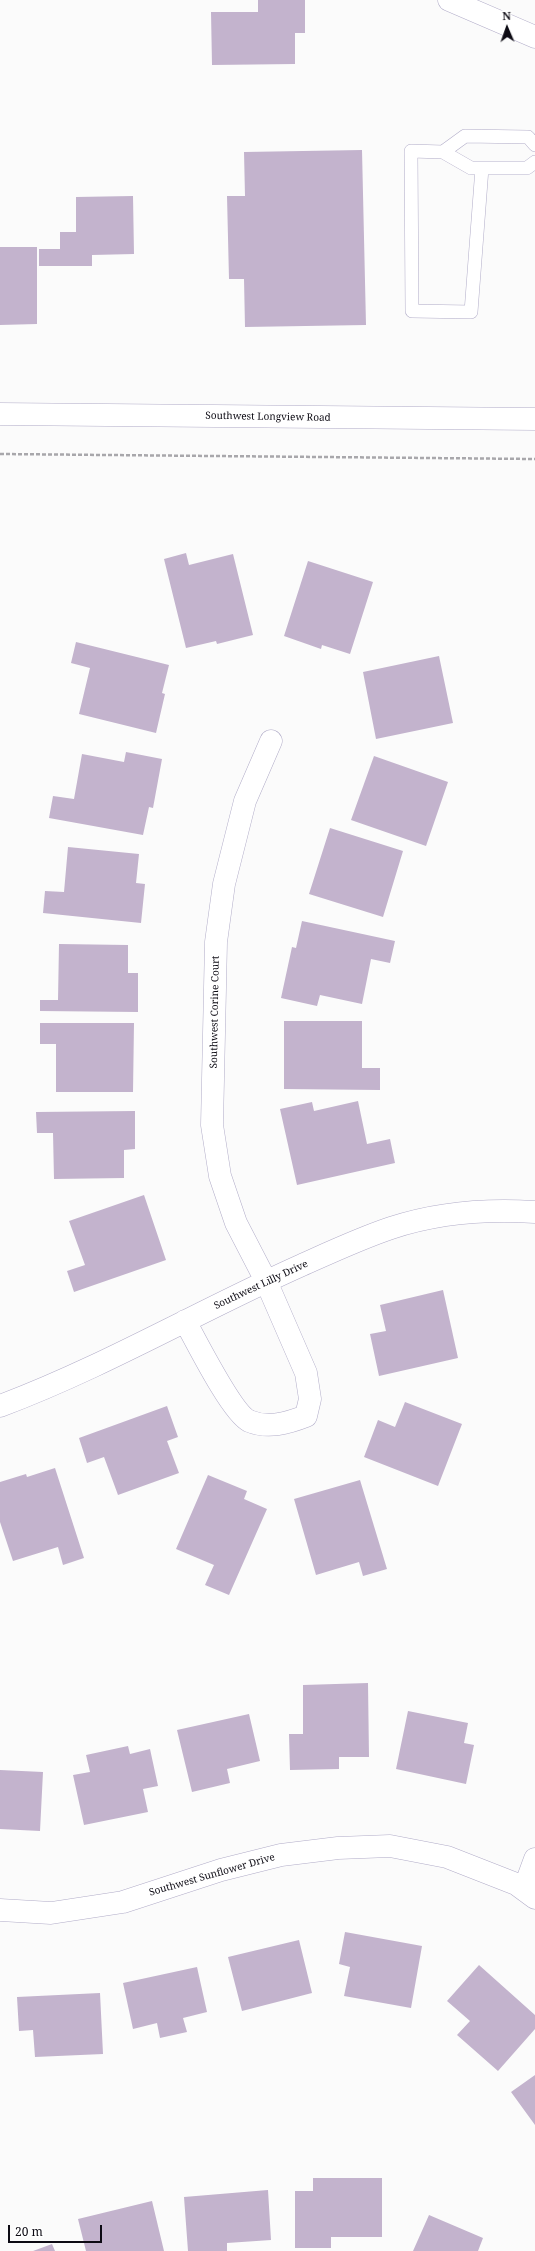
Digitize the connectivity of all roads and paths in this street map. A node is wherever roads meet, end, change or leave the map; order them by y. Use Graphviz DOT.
graph roads {
  1 [pos="449,0"];
  2 [pos="535,37"];
  3 [pos="535,145"];
  4 [pos="443,152"];
  5 [pos="535,162"];
  6 [pos="482,168"];
  7 [pos="0,414"];
  8 [pos="535,419"];
  9 [pos="0,454"];
  10 [pos="535,459"];
  11 [pos="271,741"];
  12 [pos="535,1212"];
  13 [pos="266,1281"];
  14 [pos="185,1321"];
  15 [pos="0,1406"];
  16 [pos="535,1860"];
  17 [pos="529,1894"];
  18 [pos="0,1910"];
  1 -- 2 [label="street"];
  3 -- 4 [label="lane"];
  4 -- 6 [label="lane"];
  4 -- 6 [label="lane"];
  5 -- 6 [label="lane"];
  7 -- 8 [label="street, Southwest Longview Road"];
  9 -- 10 [label="path"];
  11 -- 13 [label="street, Southwest Corine Court"];
  12 -- 13 [label="street, Southwest Lilly Drive"];
  13 -- 14 [label="street, Southwest Lilly Drive"];
  13 -- 14 [label="street, Southwest Corine Court"];
  14 -- 15 [label="street, Southwest Lilly Drive"];
  16 -- 17 [label="street"];
  17 -- 18 [label="street, Southwest Sunflower Drive"];
}
